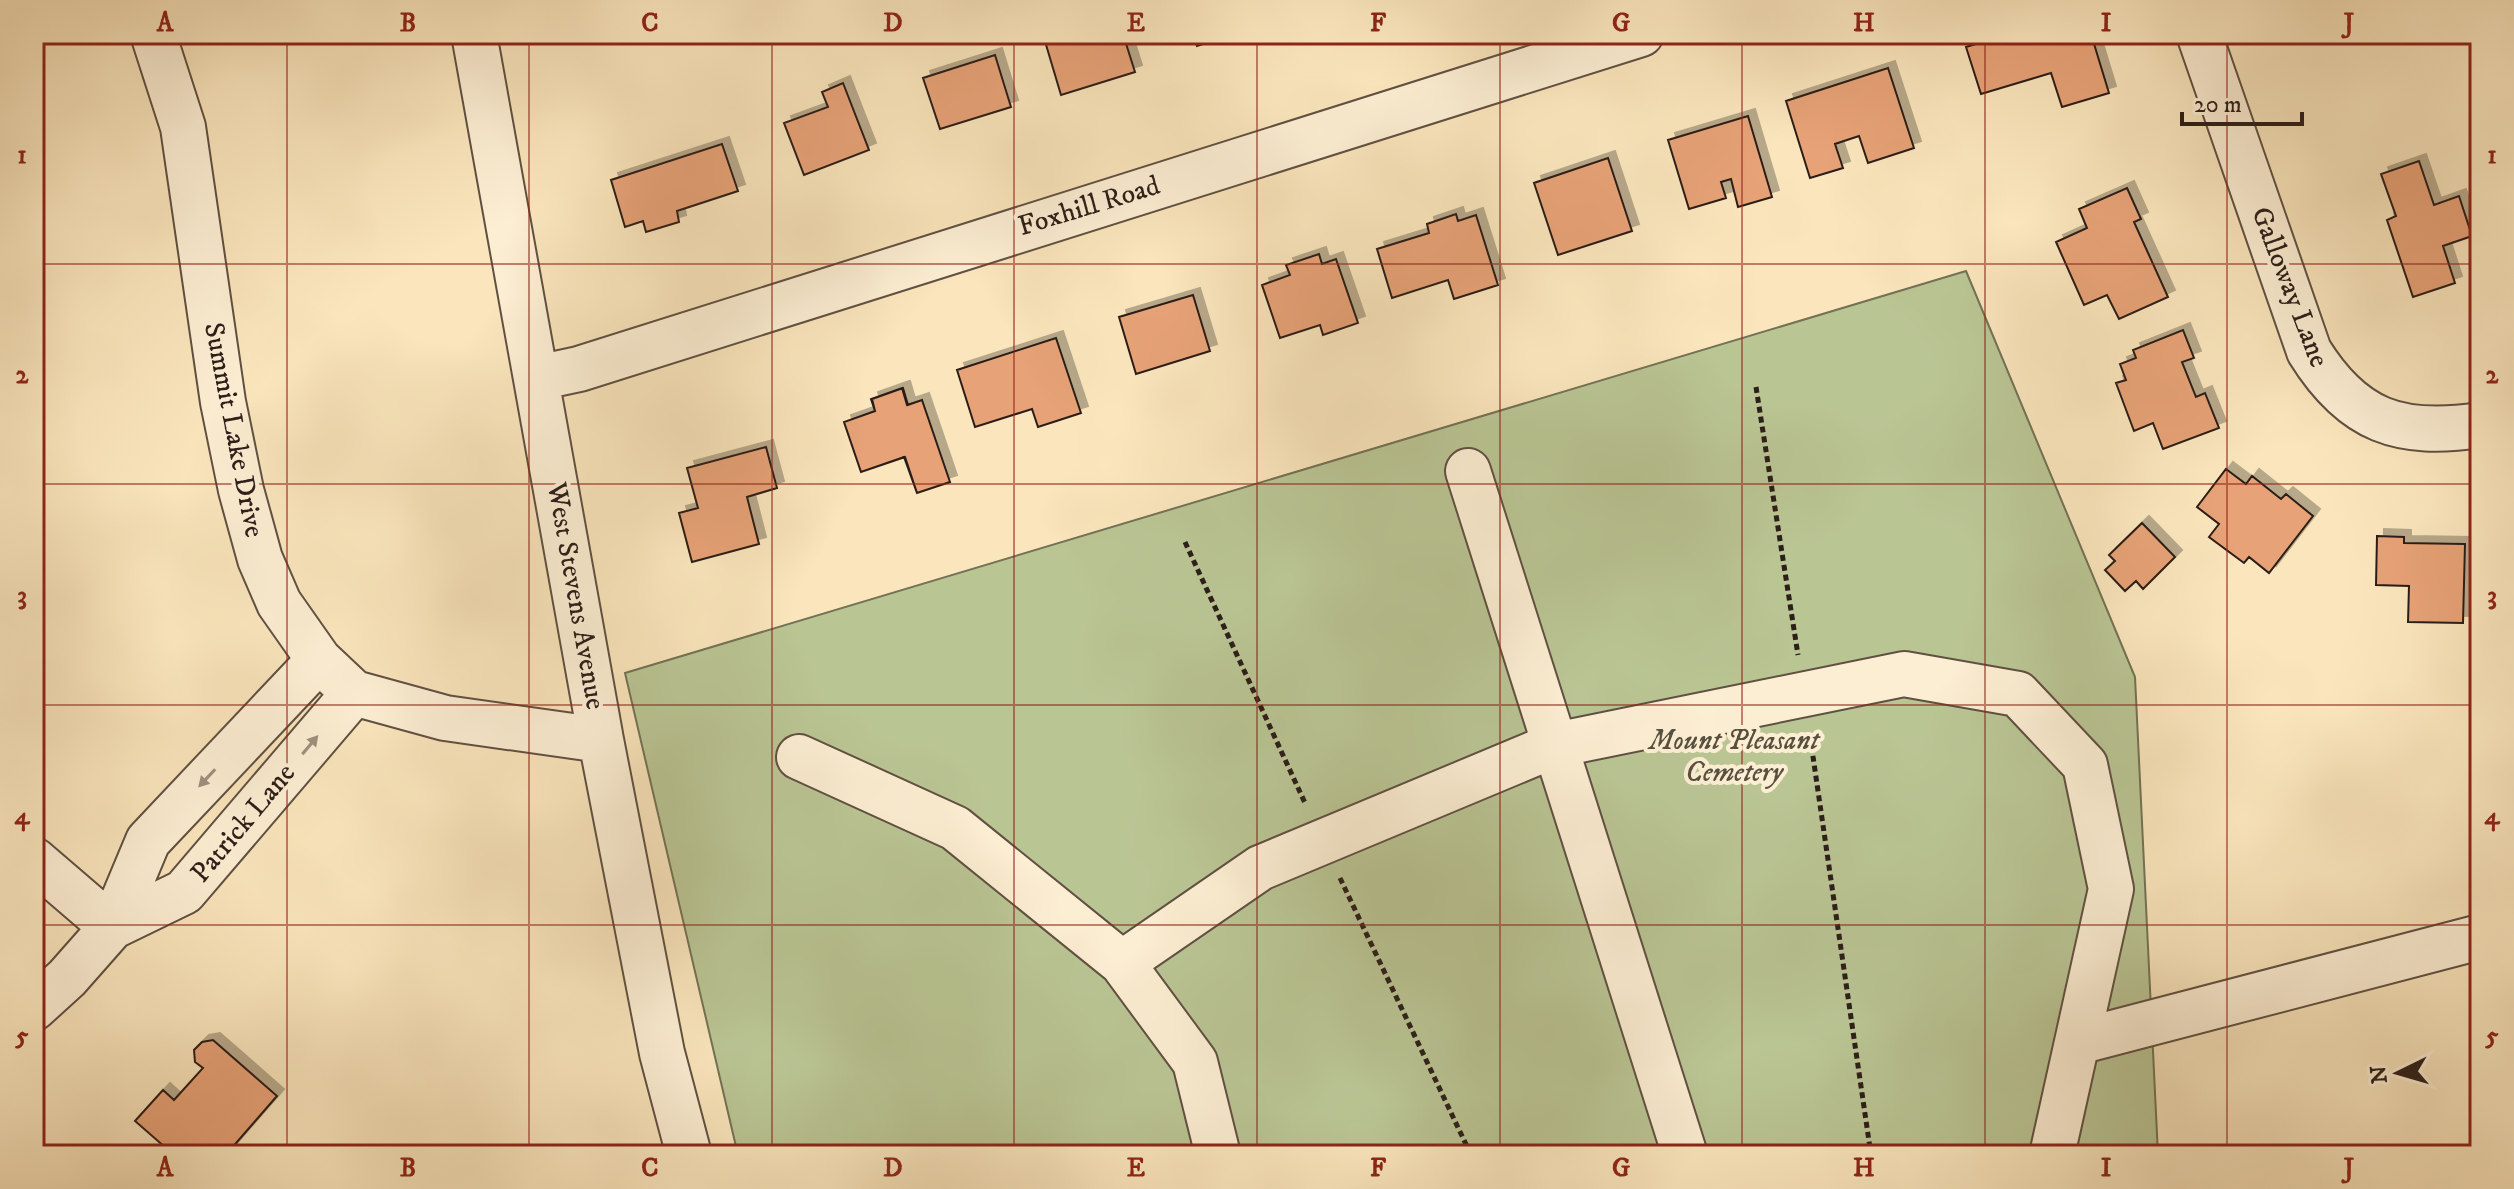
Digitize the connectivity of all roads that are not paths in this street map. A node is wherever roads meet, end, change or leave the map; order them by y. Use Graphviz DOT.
graph roads {
  1 [pos="153,34"];
  2 [pos="474,34"];
  3 [pos="1641,34"];
  4 [pos="2199,34"];
  5 [pos="537,378"];
  6 [pos="2480,425"];
  7 [pos="1468,471"];
  8 [pos="319,660"];
  9 [pos="354,693"];
  10 [pos="601,740"];
  11 [pos="1555,745"];
  12 [pos="799,757"];
  13 [pos="34,860"];
  14 [pos="112,927"];
  15 [pos="2480,937"];
  16 [pos="1122,963"];
  17 [pos="34,1008"];
  18 [pos="2078,1042"];
  19 [pos="689,1155"];
  20 [pos="1218,1155"];
  21 [pos="1685,1155"];
  22 [pos="2052,1155"];
  1 -- 8 [label="street, Summit Lake Drive"];
  2 -- 5 [label="street, West Stevens Avenue"];
  3 -- 5 [label="street, Foxhill Road"];
  4 -- 6 [label="street, Galloway Lane"];
  5 -- 10 [label="street, West Stevens Avenue"];
  7 -- 11 [label="street"];
  8 -- 9 [label="street, Summit Lake Drive"];
  8 -- 14 [label="street, Patrick Lane, one-way"];
  9 -- 10 [label="street, Summit Lake Drive"];
  14 -- 9 [label="street, Patrick Lane, one-way"];
  10 -- 19 [label="street, West Stevens Avenue"];
  11 -- 16 [label="street"];
  11 -- 18 [label="street"];
  11 -- 21 [label="street"];
  12 -- 16 [label="street"];
  13 -- 14 [label="street"];
  14 -- 17 [label="street, Patrick Lane"];
  15 -- 18 [label="street"];
  16 -- 20 [label="street"];
  18 -- 22 [label="street"];
}
